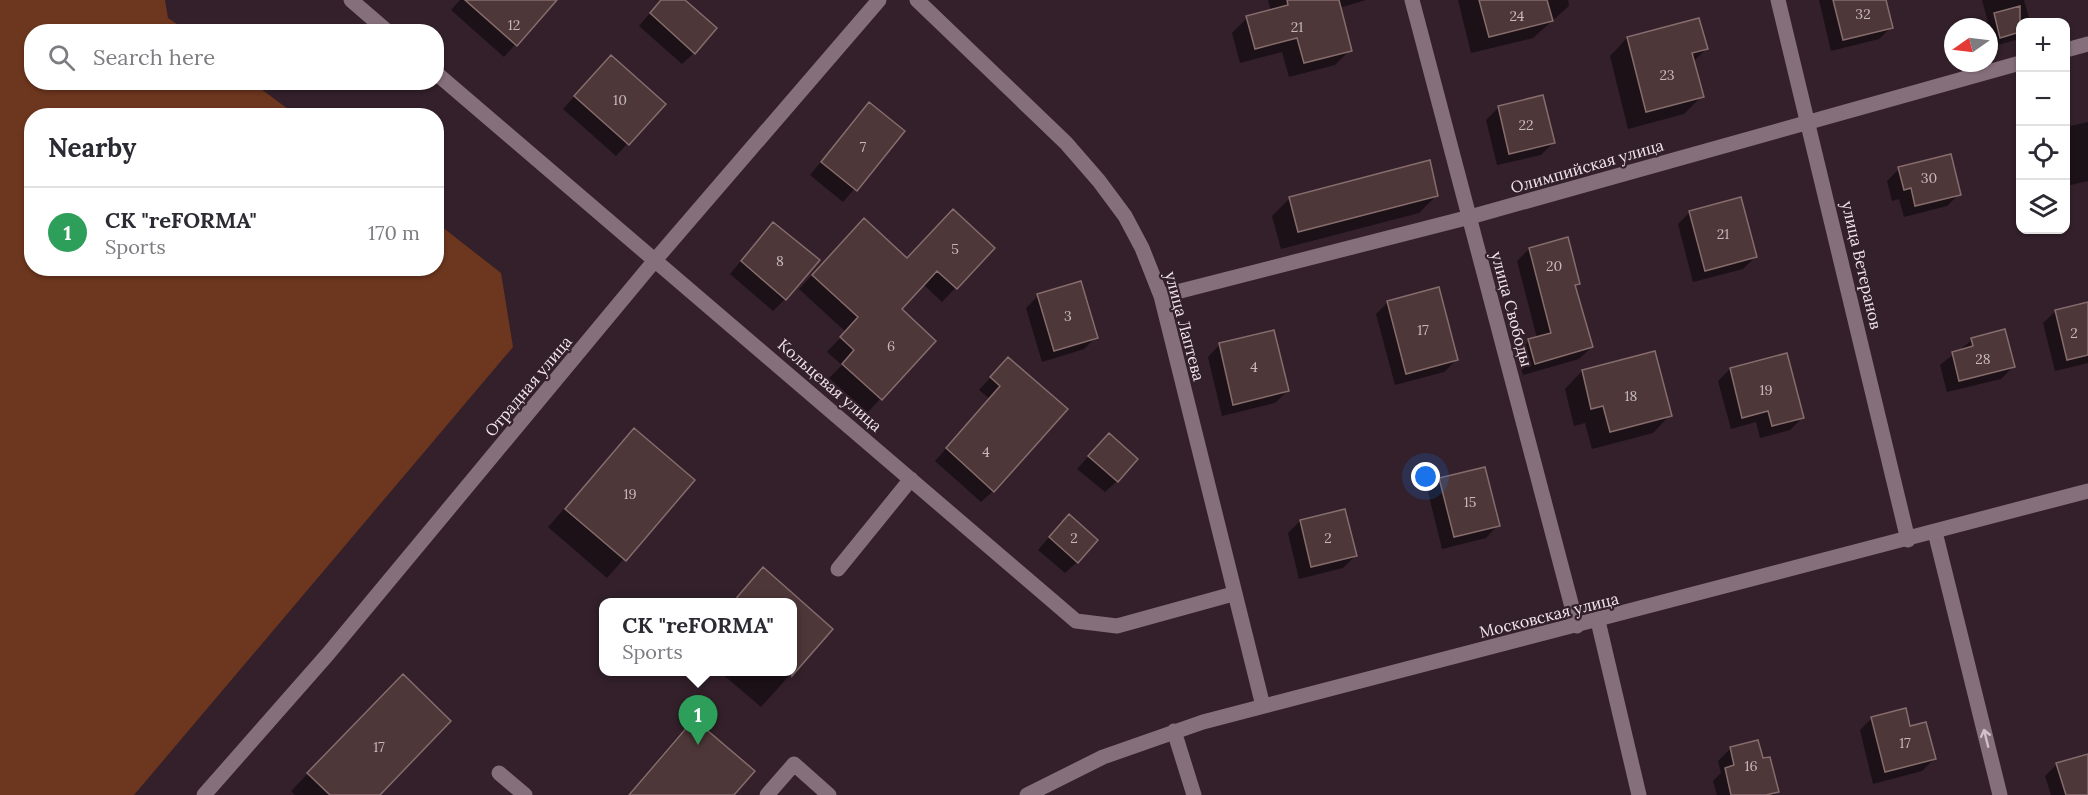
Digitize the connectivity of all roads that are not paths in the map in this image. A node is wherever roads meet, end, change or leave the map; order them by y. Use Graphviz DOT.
graph roads {
  1 [pos="351,0"];
  2 [pos="917,0"];
  3 [pos="1412,0"];
  4 [pos="1778,0"];
  5 [pos="870,3"];
  6 [pos="379,24"];
  7 [pos="2088,44"];
  8 [pos="2070,49"];
  9 [pos="2016,64"];
  10 [pos="444,80"];
  11 [pos="1810,123"];
  12 [pos="1470,217"];
  13 [pos="656,259"];
  14 [pos="1161,296"];
  15 [pos="911,478"];
  16 [pos="2088,491"];
  17 [pos="1935,532"];
  18 [pos="1908,540"];
  19 [pos="838,569"];
  20 [pos="1233,594"];
  21 [pos="1598,621"];
  22 [pos="1576,626"];
  23 [pos="1263,706"];
  24 [pos="1174,731"];
  25 [pos="499,773"];
  26 [pos="823,793"];
  27 [pos="204,795"];
  28 [pos="525,795"];
  29 [pos="766,795"];
  30 [pos="1027,795"];
  31 [pos="1194,795"];
  32 [pos="1639,795"];
  33 [pos="2000,795"];
  1 -- 6 [label="street"];
  2 -- 14 [label="street, улица Лаптева"];
  3 -- 12 [label="street, улица Свободы"];
  4 -- 11 [label="street, улица Ветеранов"];
  5 -- 13 [label="street, Отрадная улица"];
  7 -- 8 [label="street"];
  9 -- 11 [label="street, Олимпийская улица"];
  10 -- 13 [label="street, Кольцевая улица"];
  11 -- 12 [label="street, Олимпийская улица"];
  11 -- 18 [label="street, улица Ветеранов"];
  12 -- 14 [label="street, Олимпийская улица"];
  12 -- 22 [label="street, улица Свободы"];
  13 -- 15 [label="street, Кольцевая улица"];
  13 -- 27 [label="street, Отрадная улица"];
  14 -- 20 [label="street, улица Лаптева"];
  15 -- 19 [label="street"];
  15 -- 20 [label="street, Кольцевая улица"];
  16 -- 17 [label="street, Московская улица"];
  17 -- 18 [label="street, Московская улица"];
  33 -- 17 [label="street, one-way"];
  18 -- 21 [label="street, Московская улица"];
  20 -- 23 [label="street, улица Лаптева"];
  21 -- 22 [label="street, Московская улица"];
  21 -- 32 [label="street"];
  22 -- 23 [label="street, Московская улица"];
  23 -- 24 [label="street, Московская улица"];
  24 -- 30 [label="street, Московская улица"];
  24 -- 31 [label="street"];
  25 -- 28 [label="street"];
  26 -- 29 [label="street"];
}
